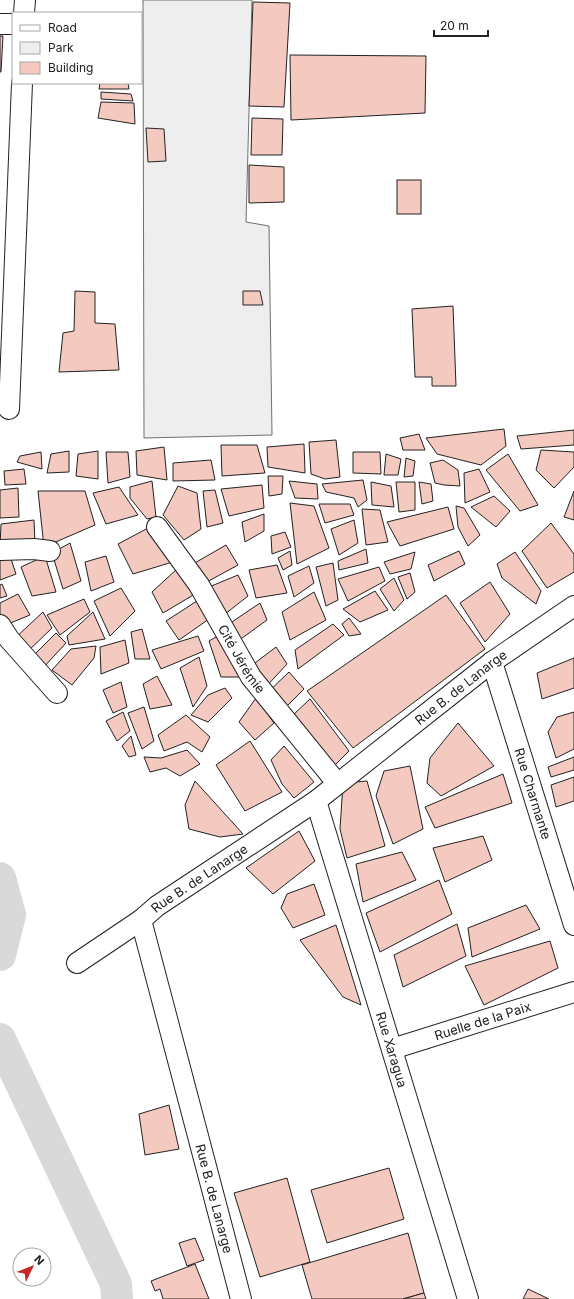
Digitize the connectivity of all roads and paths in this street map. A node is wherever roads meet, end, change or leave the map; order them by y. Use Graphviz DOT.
graph roads {
  1 [pos="25,0"];
  2 [pos="24,12"];
  3 [pos="0,24"];
  4 [pos="12,24"];
  5 [pos="22,84"];
  6 [pos="9,409"];
  7 [pos="157,527"];
  8 [pos="0,550"];
  9 [pos="50,551"];
  10 [pos="574,606"];
  11 [pos="0,625"];
  12 [pos="492,662"];
  13 [pos="57,693"];
  14 [pos="337,784"];
  15 [pos="316,801"];
  16 [pos="141,920"];
  17 [pos="574,925"];
  18 [pos="77,963"];
  19 [pos="574,992"];
  20 [pos="392,1049"];
  21 [pos="241,1299"];
  22 [pos="468,1299"];
  1 -- 2 [label="street"];
  3 -- 4 [label="street"];
  5 -- 6 [label="street"];
  7 -- 14 [label="street, Cité Jérémie"];
  8 -- 9 [label="street"];
  10 -- 12 [label="street, Rue B. de Lanarge"];
  11 -- 13 [label="street"];
  12 -- 14 [label="street, Rue B. de Lanarge"];
  12 -- 17 [label="street, Rue Charmante"];
  14 -- 15 [label="street, Rue B. de Lanarge"];
  15 -- 16 [label="street, Rue B. de Lanarge"];
  15 -- 20 [label="street, Rue Xaragua"];
  16 -- 18 [label="street"];
  16 -- 21 [label="street, Rue B. de Lanarge"];
  19 -- 20 [label="street, Ruelle de la Paix"];
  20 -- 22 [label="street, Rue Xaragua"];
}
